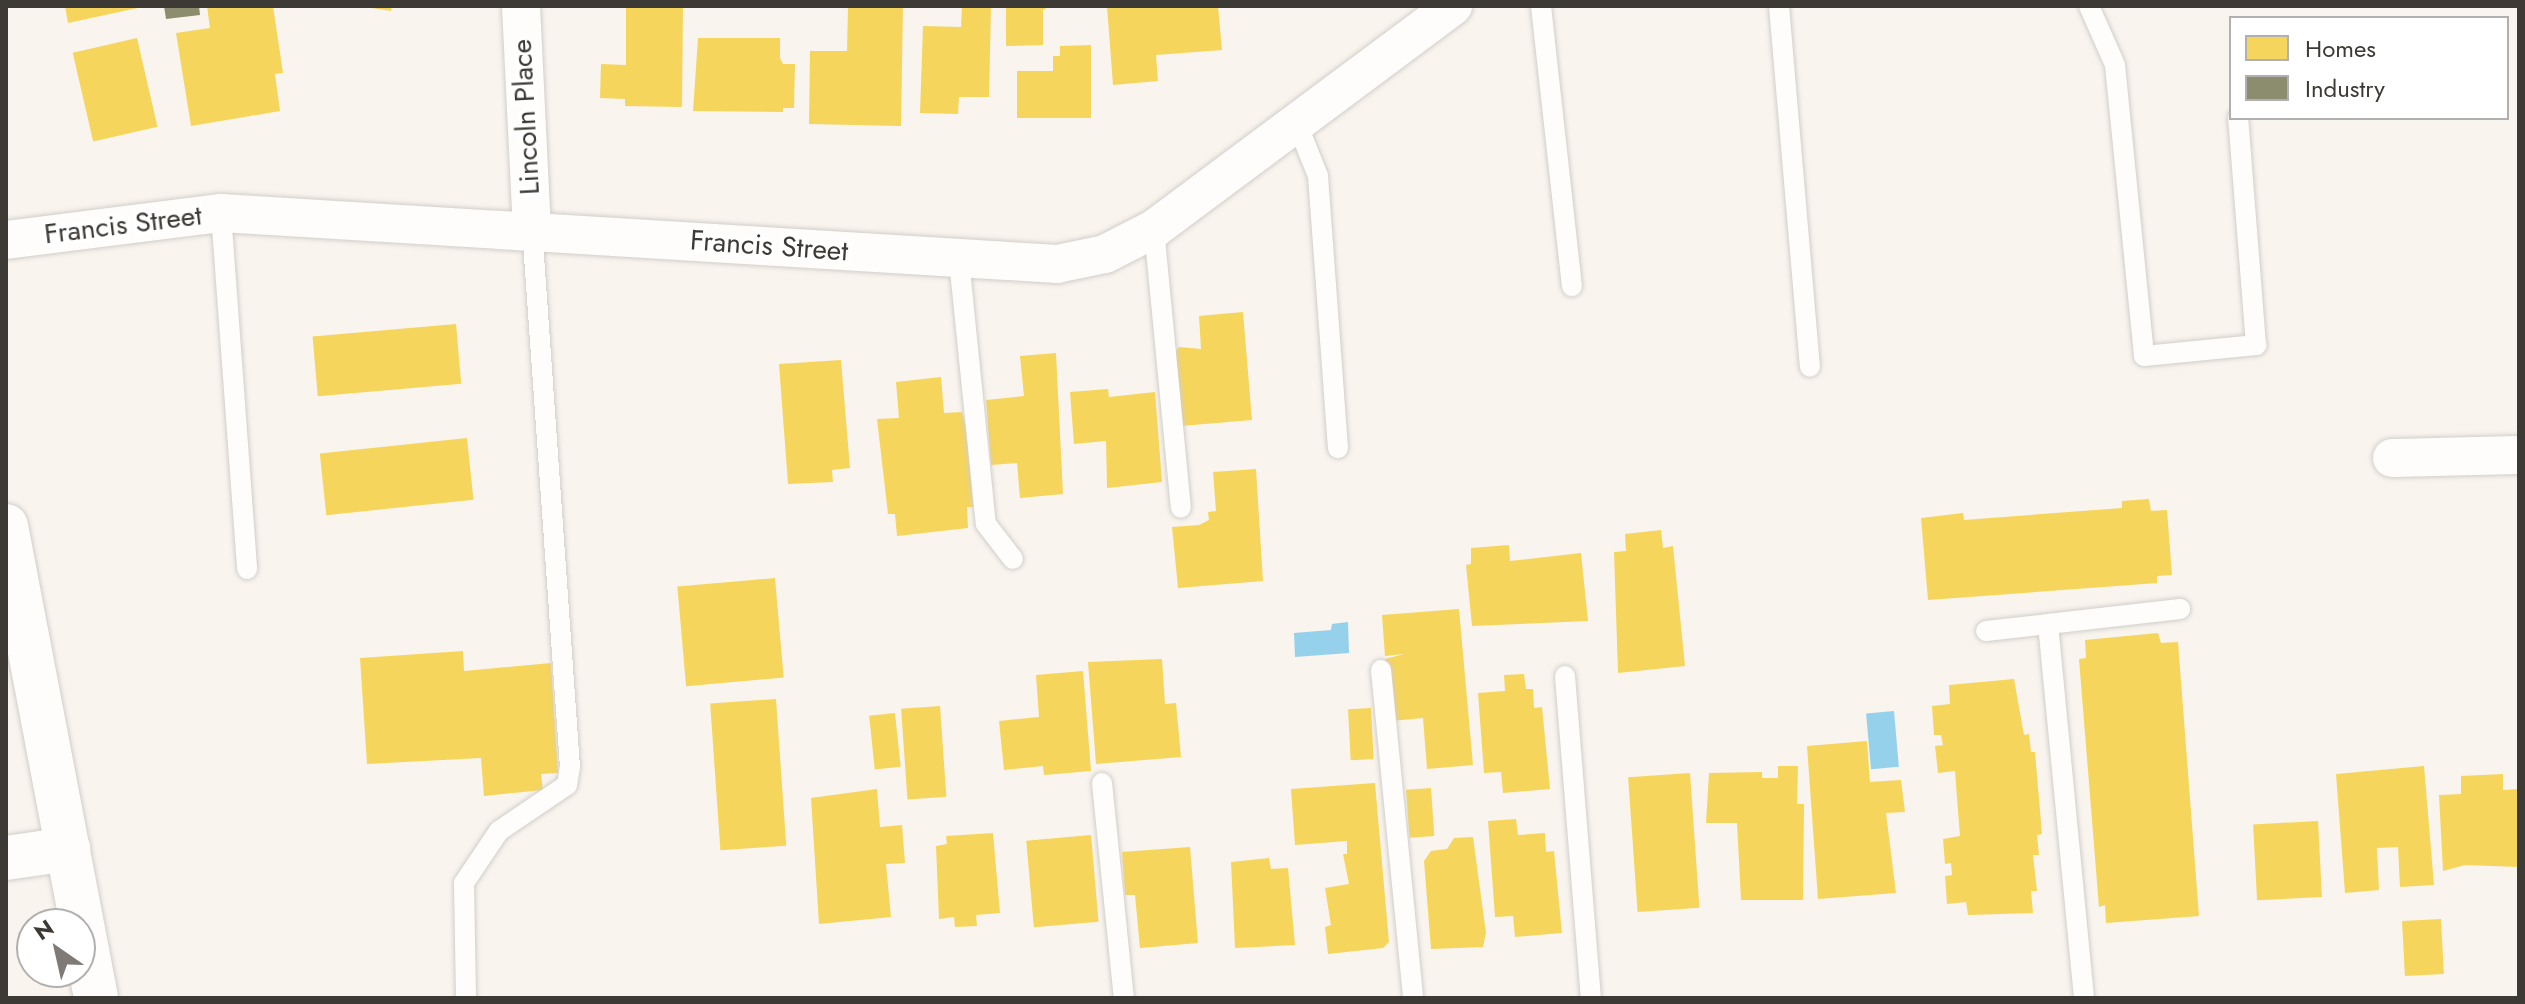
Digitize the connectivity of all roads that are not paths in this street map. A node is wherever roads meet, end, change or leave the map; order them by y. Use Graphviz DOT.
graph roads {
  1 [pos="521,6"];
  2 [pos="1453,6"];
  3 [pos="1541,6"];
  4 [pos="1779,6"];
  5 [pos="2089,6"];
  6 [pos="2238,120"];
  7 [pos="1296,121"];
  8 [pos="221,213"];
  9 [pos="532,228"];
  10 [pos="1154,229"];
  11 [pos="6,240"];
  12 [pos="959,260"];
  13 [pos="1572,286"];
  14 [pos="1810,367"];
  15 [pos="1338,448"];
  16 [pos="2519,455"];
  17 [pos="2392,458"];
  18 [pos="1181,508"];
  19 [pos="6,526"];
  20 [pos="1013,559"];
  21 [pos="247,569"];
  22 [pos="2180,609"];
  23 [pos="2048,624"];
  24 [pos="1986,631"];
  25 [pos="1381,670"];
  26 [pos="1565,676"];
  27 [pos="1102,783"];
  28 [pos="68,849"];
  29 [pos="6,858"];
  30 [pos="96,998"];
  31 [pos="466,998"];
  32 [pos="1124,998"];
  33 [pos="1413,998"];
  34 [pos="1591,998"];
  35 [pos="2084,998"];
  1 -- 9 [label="street, Lincoln Place"];
  2 -- 7 [label="street, Francis Street"];
  3 -- 13 [label="lane"];
  4 -- 14 [label="lane"];
  5 -- 6 [label="lane"];
  7 -- 10 [label="street, Francis Street"];
  7 -- 15 [label="lane"];
  8 -- 9 [label="street, Francis Street"];
  8 -- 11 [label="street, Francis Street"];
  8 -- 21 [label="lane"];
  9 -- 12 [label="street, Francis Street"];
  9 -- 31 [label="lane"];
  10 -- 12 [label="street, Francis Street"];
  10 -- 18 [label="lane"];
  12 -- 20 [label="lane"];
  16 -- 17 [label="street"];
  19 -- 28 [label="main road"];
  22 -- 23 [label="lane"];
  23 -- 24 [label="lane"];
  23 -- 35 [label="lane"];
  25 -- 33 [label="lane"];
  26 -- 34 [label="lane"];
  27 -- 32 [label="lane"];
  28 -- 29 [label="main road"];
  28 -- 30 [label="main road"];
}
